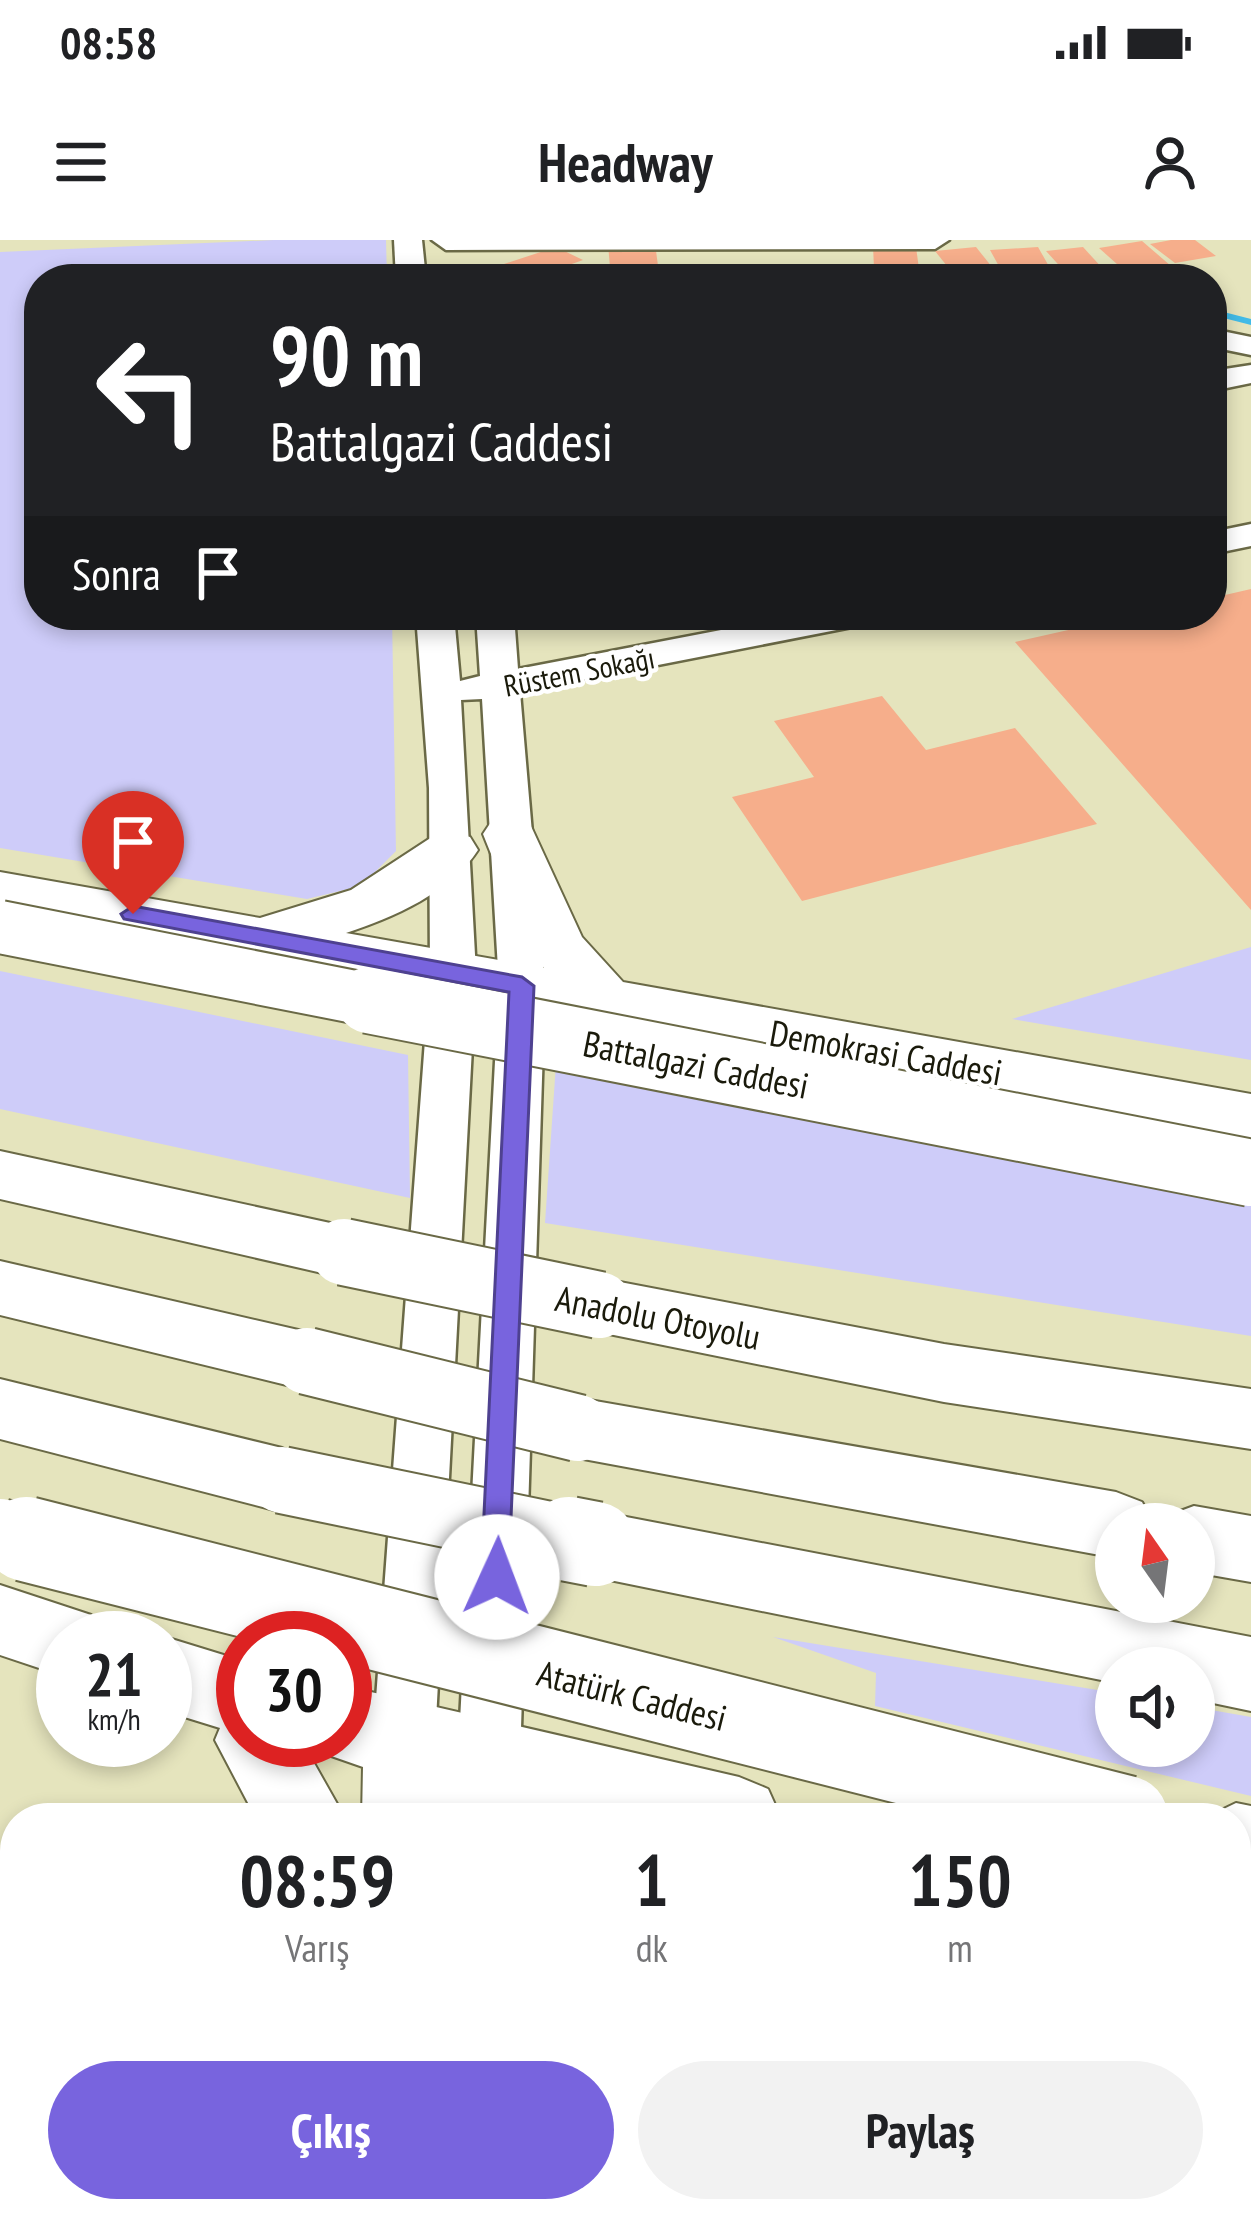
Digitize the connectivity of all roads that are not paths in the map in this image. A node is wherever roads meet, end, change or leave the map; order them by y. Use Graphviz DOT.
graph roads {
  1 [pos="935,240"];
  2 [pos="446,241"];
  3 [pos="436,630"];
  4 [pos="497,630"];
  5 [pos="783,630"];
  6 [pos="504,687"];
  7 [pos="441,692"];
  8 [pos="510,834"];
  9 [pos="451,850"];
  10 [pos="0,890"];
  11 [pos="0,927"];
  12 [pos="256,937"];
  13 [pos="454,973"];
  14 [pos="522,986"];
  15 [pos="606,1001"];
  16 [pos="1251,1117"];
  17 [pos="1251,1173"];
  18 [pos="0,1174"];
  19 [pos="0,1288"];
  20 [pos="0,1409"];
  21 [pos="1251,1419"];
  22 [pos="1095,1521"];
  23 [pos="0,1532"];
  24 [pos="1215,1543"];
  25 [pos="1251,1549"];
  26 [pos="0,1620"];
  27 [pos="36,1631"];
  28 [pos="1251,1674"];
  29 [pos="374,1731"];
  30 [pos="268,1767"];
  31 [pos="486,1788"];
  32 [pos="293,1803"];
  33 [pos="399,1803"];
  34 [pos="612,1803"];
  35 [pos="1067,1803"];
  1 -- 2 [label="street"];
  3 -- 7 [label="street"];
  4 -- 6 [label="street"];
  5 -- 6 [label="street, Rüstem Sokağı"];
  6 -- 7 [label="street, Rüstem Sokağı"];
  6 -- 8 [label="street"];
  7 -- 9 [label="street"];
  8 -- 14 [label="street"];
  8 -- 15 [label="main road"];
  9 -- 12 [label="main road"];
  9 -- 13 [label="street"];
  10 -- 12 [label="main road"];
  11 -- 17 [label="main road, Battalgazi Caddesi, bridge"];
  12 -- 13 [label="main road"];
  13 -- 14 [label="main road"];
  13 -- 29 [label="street"];
  14 -- 15 [label="main road, Demokrasi Caddesi"];
  14 -- 31 [label="street"];
  15 -- 16 [label="main road, Demokrasi Caddesi"];
  18 -- 21 [label="main road, Anadolu Otoyolu, bridge"];
  19 -- 22 [label="main road, bridge"];
  20 -- 28 [label="main road, bridge"];
  23 -- 35 [label="main road, Atatürk Caddesi, bridge"];
  24 -- 25 [label="main road"];
  26 -- 27 [label="main road"];
  29 -- 31 [label="main road"];
  29 -- 33 [label="main road"];
  30 -- 32 [label="main road"];
  31 -- 34 [label="main road"];
}
